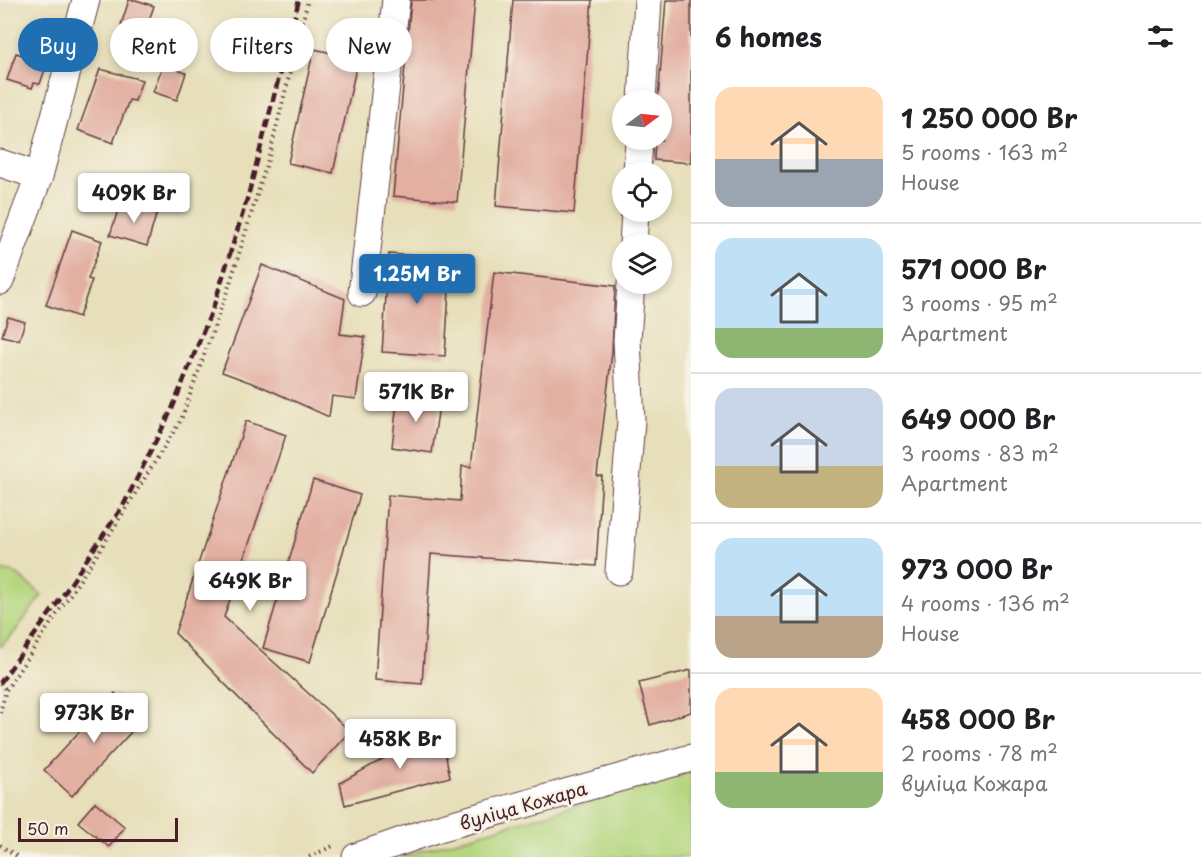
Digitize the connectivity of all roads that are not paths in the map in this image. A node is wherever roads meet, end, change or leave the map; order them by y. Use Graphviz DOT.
graph roads {
  1 [pos="86,0"];
  2 [pos="396,0"];
  3 [pos="648,0"];
  4 [pos="643,90"];
  5 [pos="0,163"];
  6 [pos="39,176"];
  7 [pos="0,281"];
  8 [pos="362,293"];
  9 [pos="630,294"];
  10 [pos="619,571"];
  11 [pos="691,758"];
  12 [pos="356,857"];
  1 -- 6 [label="street"];
  2 -- 8 [label="street"];
  3 -- 4 [label="street"];
  5 -- 6 [label="street"];
  6 -- 7 [label="street"];
  9 -- 10 [label="street"];
  11 -- 12 [label="street, вуліца Кожара"];
}
